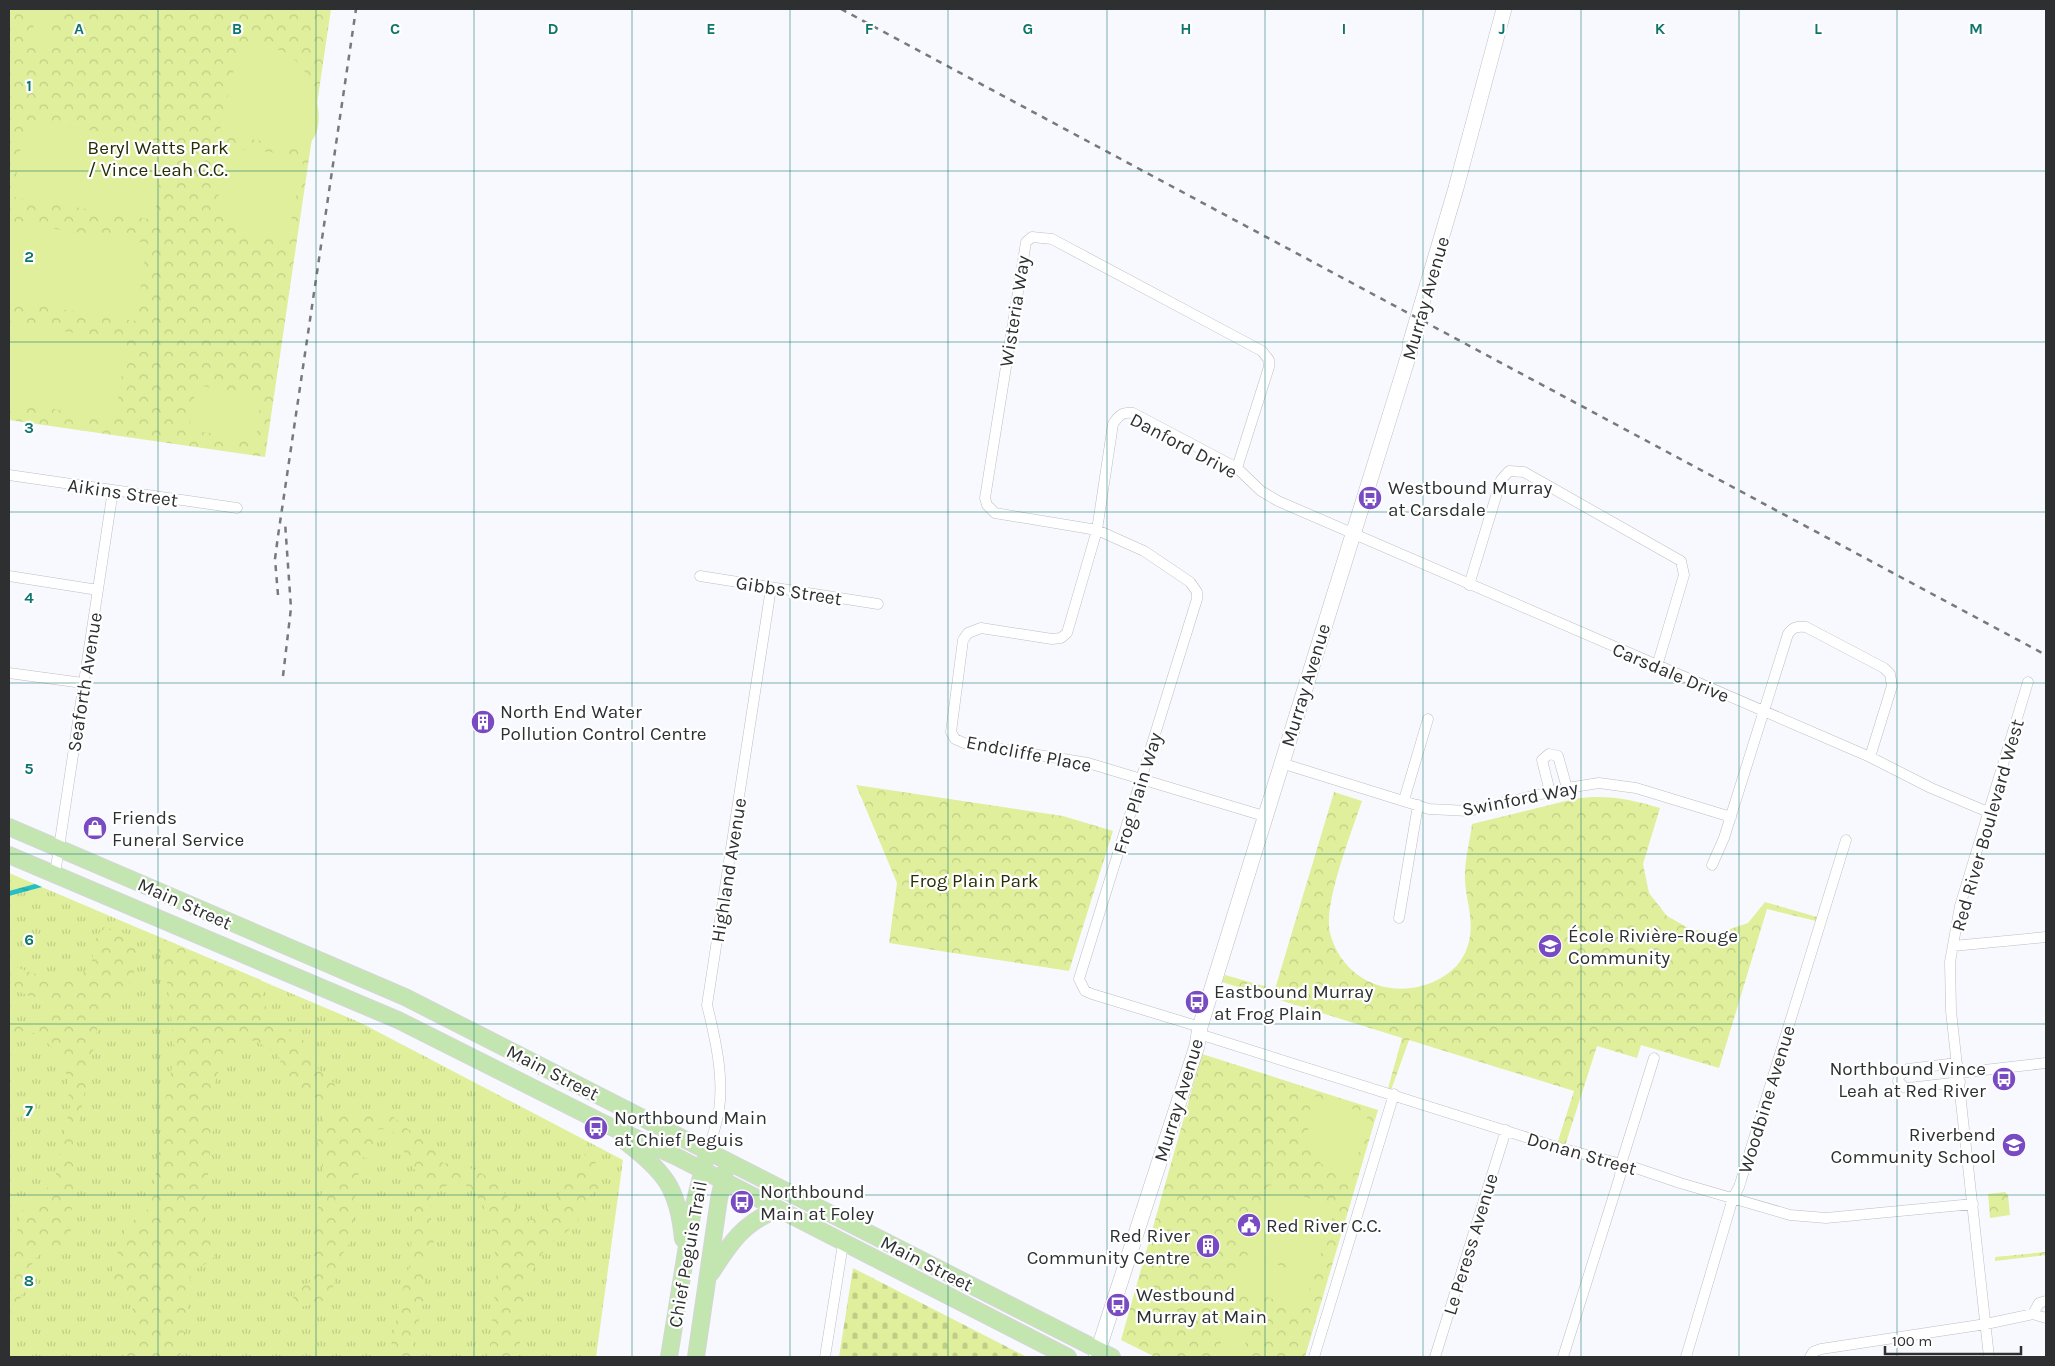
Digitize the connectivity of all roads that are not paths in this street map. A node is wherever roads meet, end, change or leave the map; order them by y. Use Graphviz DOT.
graph roads {
  1 [pos="1504,9"];
  2 [pos="1237,468"];
  3 [pos="9,475"];
  4 [pos="113,490"];
  5 [pos="237,508"];
  6 [pos="1097,530"];
  7 [pos="1352,535"];
  8 [pos="9,576"];
  9 [pos="700,576"];
  10 [pos="1469,585"];
  11 [pos="771,588"];
  12 [pos="98,590"];
  13 [pos="878,604"];
  14 [pos="1657,666"];
  15 [pos="9,672"];
  16 [pos="2028,682"];
  17 [pos="84,683"];
  18 [pos="1764,712"];
  19 [pos="1428,719"];
  20 [pos="1870,757"];
  21 [pos="1281,764"];
  22 [pos="1141,779"];
  23 [pos="1567,788"];
  24 [pos="1550,792"];
  25 [pos="1404,800"];
  26 [pos="1418,805"];
  27 [pos="1988,812"];
  28 [pos="1264,816"];
  29 [pos="1731,817"];
  30 [pos="9,827"];
  31 [pos="1846,840"];
  32 [pos="59,848"];
  33 [pos="9,855"];
  34 [pos="1712,864"];
  35 [pos="55,874"];
  36 [pos="1399,918"];
  37 [pos="2046,937"];
  38 [pos="1953,946"];
  39 [pos="1200,1030"];
  40 [pos="1654,1058"];
  41 [pos="2046,1063"];
  42 [pos="1958,1072"];
  43 [pos="1394,1094"];
  44 [pos="605,1124"];
  45 [pos="1506,1130"];
  46 [pos="708,1151"];
  47 [pos="728,1161"];
  48 [pos="1621,1164"];
  49 [pos="703,1171"];
  50 [pos="723,1182"];
  51 [pos="1733,1198"];
  52 [pos="1973,1204"];
  53 [pos="778,1210"];
  54 [pos="843,1244"];
  55 [pos="683,1264"];
  56 [pos="708,1280"];
  57 [pos="2046,1301"];
  58 [pos="2033,1314"];
  59 [pos="2046,1318"];
  60 [pos="1986,1324"];
  61 [pos="1102,1355"];
  62 [pos="669,1357"];
  63 [pos="696,1357"];
  64 [pos="825,1357"];
  65 [pos="1068,1357"];
  66 [pos="1314,1357"];
  67 [pos="1435,1357"];
  68 [pos="1562,1357"];
  69 [pos="1686,1357"];
  70 [pos="1810,1357"];
  71 [pos="1989,1357"];
  1 -- 7 [label="street, Murray Avenue"];
  2 -- 6 [label="street, Danford Drive"];
  2 -- 6 [label="street, Wisteria Way"];
  2 -- 7 [label="street, Danford Drive"];
  3 -- 4 [label="street, Aikins Street"];
  4 -- 5 [label="street, Aikins Street"];
  4 -- 12 [label="street, Seaforth Avenue"];
  6 -- 22 [label="street, Frog Plain Way"];
  6 -- 22 [label="street, Endcliffe Place"];
  7 -- 10 [label="street, Carsdale Drive"];
  7 -- 21 [label="street, Murray Avenue"];
  8 -- 12 [label="street"];
  9 -- 11 [label="street, Gibbs Street"];
  10 -- 14 [label="street, Carsdale Drive"];
  10 -- 14 [label="street"];
  11 -- 13 [label="street, Gibbs Street"];
  11 -- 46 [label="street, Highland Avenue"];
  12 -- 17 [label="street, Seaforth Avenue"];
  14 -- 18 [label="street, Carsdale Drive"];
  15 -- 17 [label="street"];
  16 -- 27 [label="street, Red River Boulevard West"];
  17 -- 32 [label="street, Seaforth Avenue"];
  18 -- 20 [label="street, Carsdale Drive"];
  18 -- 20 [label="street"];
  18 -- 29 [label="street"];
  19 -- 25 [label="street"];
  20 -- 27 [label="street, Carsdale Drive"];
  21 -- 25 [label="street, Swinford Way"];
  21 -- 28 [label="street, Murray Avenue"];
  22 -- 28 [label="street, Endcliffe Place"];
  22 -- 39 [label="street, Frog Plain Way"];
  23 -- 24 [label="street, Swinford Way"];
  23 -- 24 [label="street"];
  23 -- 29 [label="street, Swinford Way"];
  24 -- 26 [label="street, Swinford Way"];
  25 -- 26 [label="street, Swinford Way"];
  26 -- 36 [label="street"];
  27 -- 38 [label="street, Red River Boulevard West"];
  28 -- 39 [label="street, Murray Avenue"];
  29 -- 34 [label="street"];
  30 -- 32 [label="main road, Main Street"];
  31 -- 51 [label="street, Woodbine Avenue"];
  32 -- 35 [label="street, Seaforth Avenue"];
  32 -- 46 [label="main road, Main Street"];
  33 -- 35 [label="main road, Main Street"];
  35 -- 44 [label="main road, Main Street"];
  37 -- 38 [label="street"];
  38 -- 42 [label="street, Red River Boulevard West"];
  39 -- 43 [label="street, Donan Street"];
  39 -- 61 [label="street, Murray Avenue"];
  40 -- 48 [label="street"];
  41 -- 42 [label="street"];
  42 -- 42 [label="street"];
  42 -- 52 [label="street, Red River Boulevard West"];
  43 -- 45 [label="street, Donan Street"];
  43 -- 66 [label="street"];
  44 -- 49 [label="main road, Main Street"];
  44 -- 55 [label="main road"];
  45 -- 48 [label="street, Donan Street"];
  45 -- 67 [label="street, Le Peress Avenue"];
  46 -- 47 [label="main road, Main Street"];
  46 -- 49 [label="main road, Chief Peguis Trail"];
  47 -- 50 [label="main road, Chief Peguis Trail"];
  47 -- 61 [label="main road, Main Street"];
  48 -- 51 [label="street, Donan Street"];
  48 -- 68 [label="street"];
  49 -- 50 [label="main road, Main Street"];
  49 -- 55 [label="main road, Chief Peguis Trail"];
  50 -- 53 [label="main road, Main Street"];
  50 -- 56 [label="main road, Chief Peguis Trail"];
  51 -- 52 [label="street, Donan Street"];
  51 -- 69 [label="street, Woodbine Avenue"];
  52 -- 60 [label="street, Red River Boulevard West"];
  53 -- 54 [label="main road, Main Street"];
  53 -- 56 [label="main road"];
  54 -- 64 [label="street"];
  54 -- 65 [label="main road, Main Street"];
  55 -- 62 [label="main road, Chief Peguis Trail"];
  56 -- 63 [label="main road, Chief Peguis Trail"];
  57 -- 58 [label="street"];
  58 -- 59 [label="street"];
  58 -- 60 [label="street"];
  60 -- 70 [label="street"];
  60 -- 71 [label="street, Red River Boulevard West"];
}
